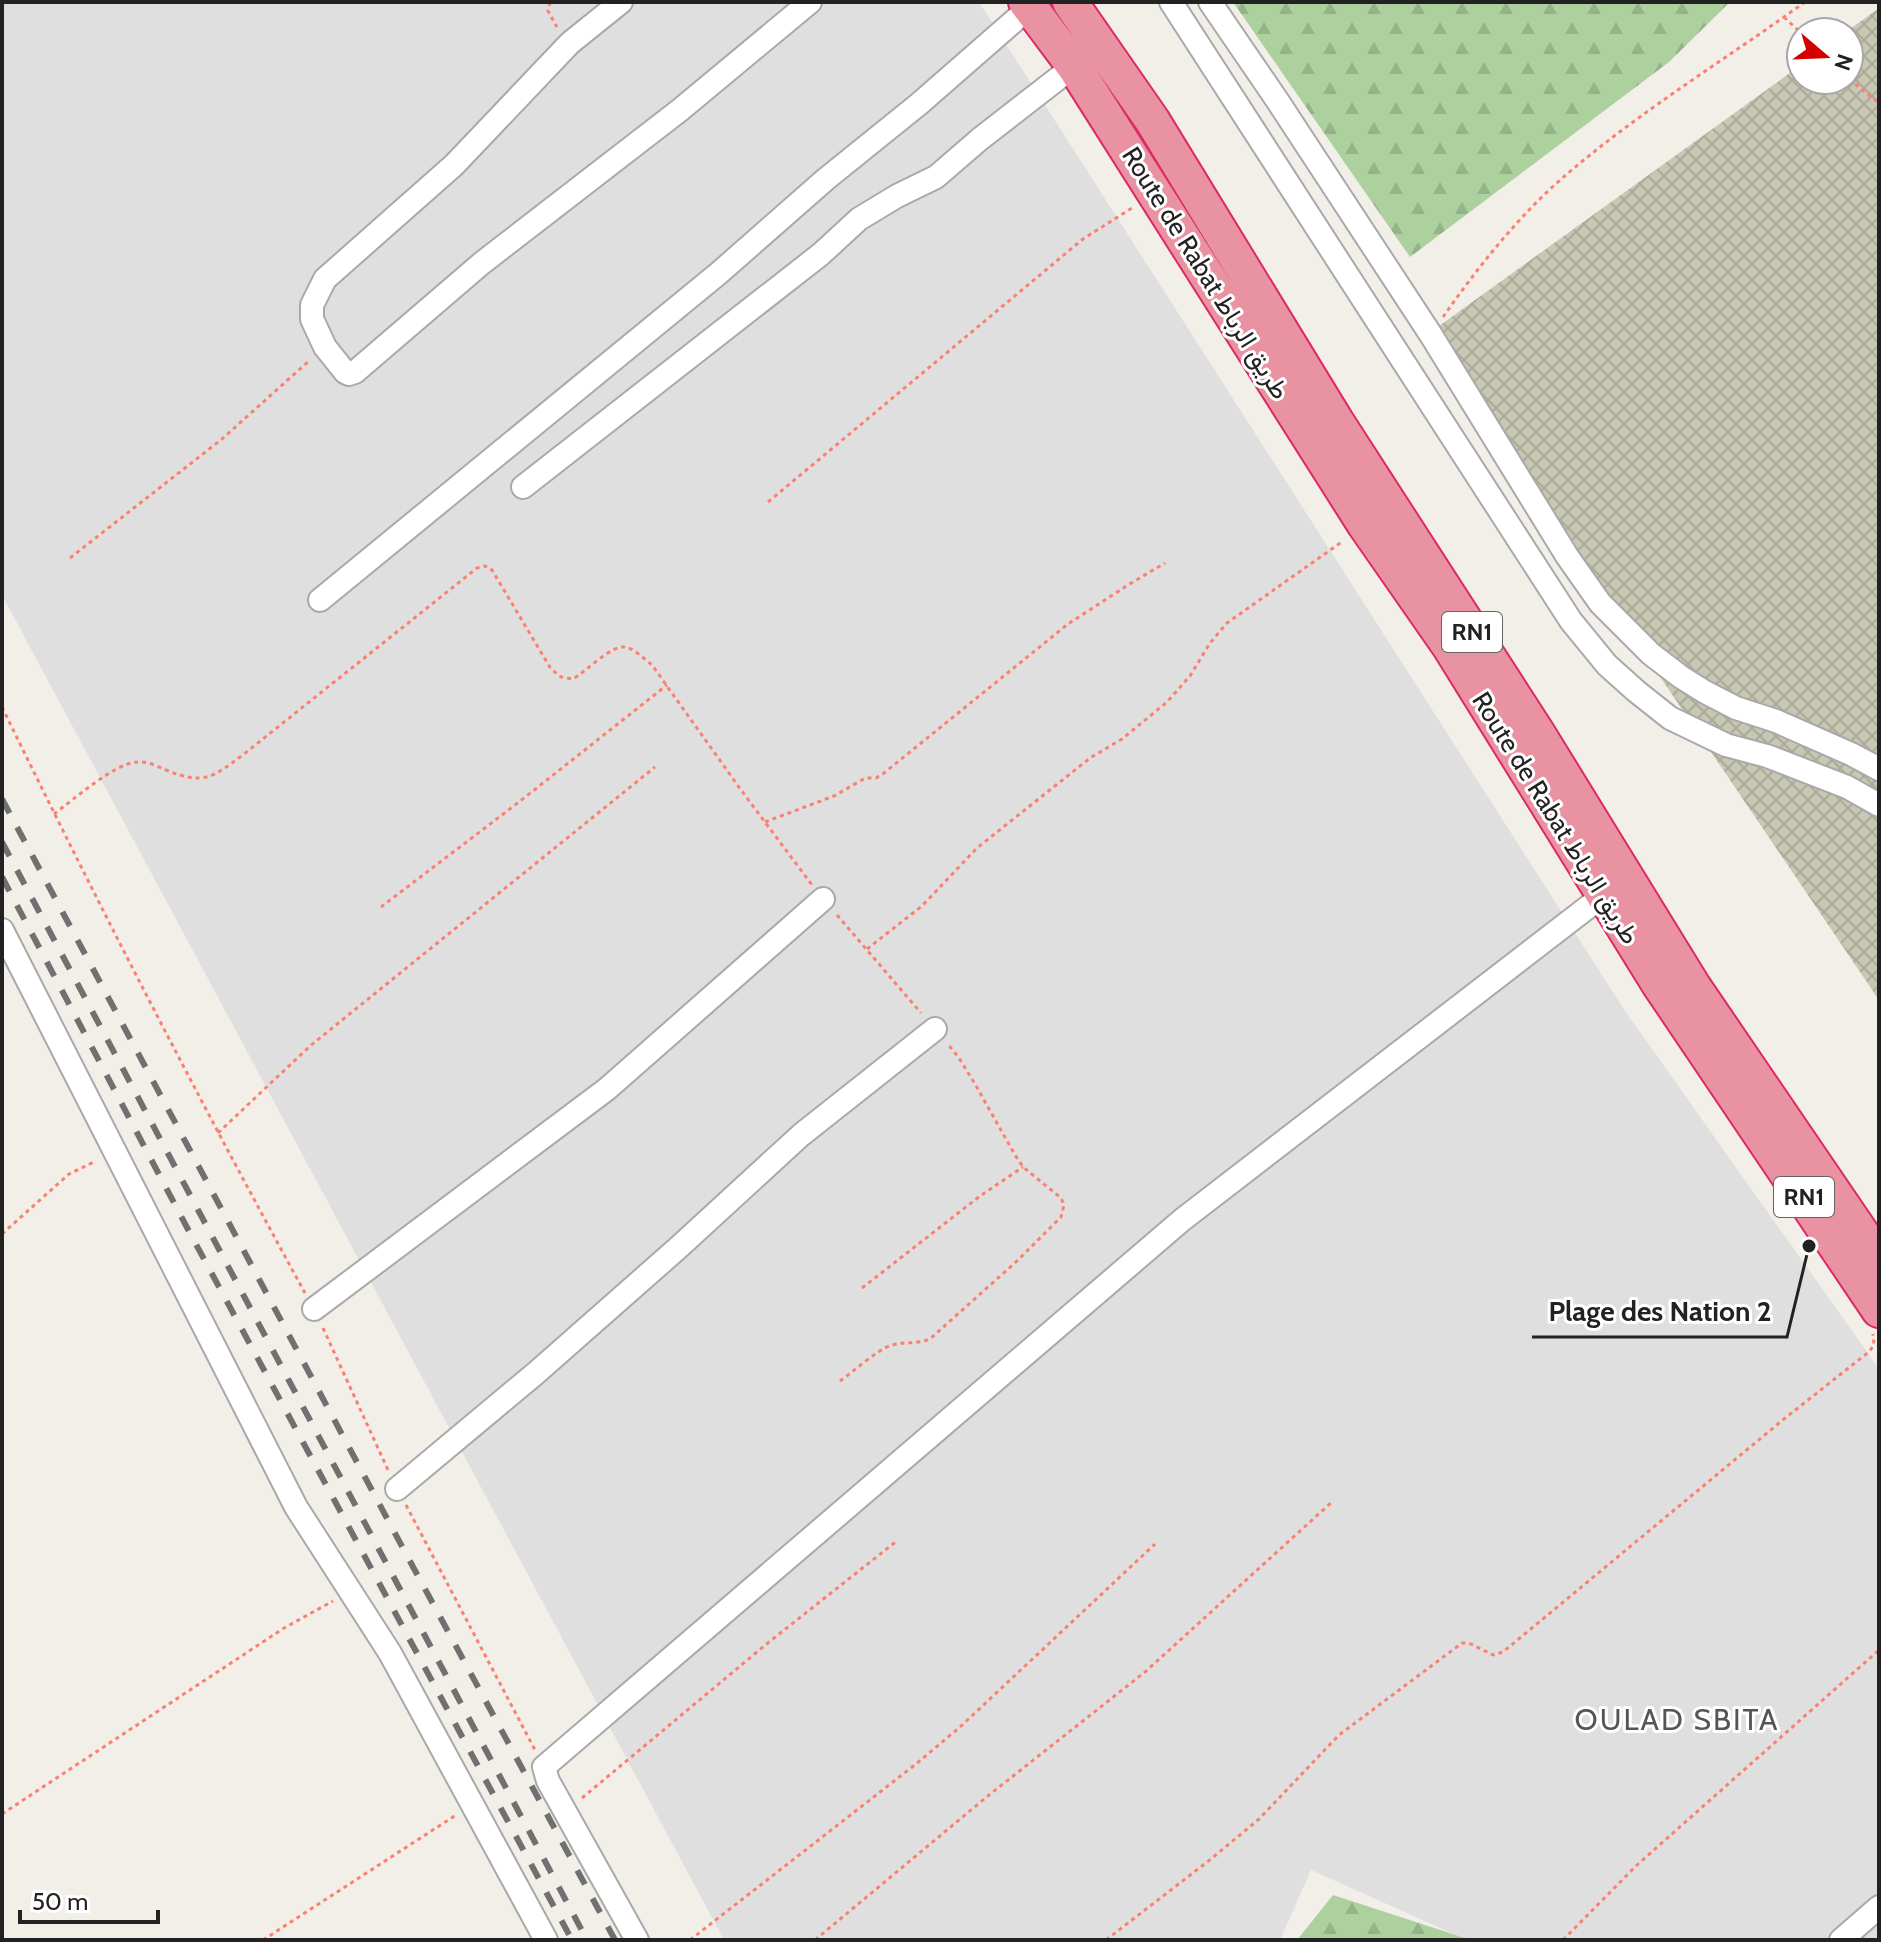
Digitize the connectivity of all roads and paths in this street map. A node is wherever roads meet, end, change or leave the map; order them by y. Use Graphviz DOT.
graph roads {
  1 [pos="550,2"];
  2 [pos="621,2"];
  3 [pos="810,2"];
  4 [pos="1070,2"];
  5 [pos="1171,2"];
  6 [pos="1210,2"];
  7 [pos="1805,2"];
  8 [pos="1028,5"];
  9 [pos="1784,17"];
  10 [pos="570,43"];
  11 [pos="1074,66"];
  12 [pos="1155,192"];
  13 [pos="1431,335"];
  14 [pos="325,347"];
  15 [pos="523,487"];
  16 [pos="768,502"];
  17 [pos="1365,525"];
  18 [pos="70,558"];
  19 [pos="1165,563"];
  20 [pos="320,600"];
  21 [pos="667,685"];
  22 [pos="2,707"];
  23 [pos="655,767"];
  24 [pos="1879,769"];
  25 [pos="1879,805"];
  26 [pos="54,814"];
  27 [pos="765,822"];
  28 [pos="1605,894"];
  29 [pos="823,899"];
  30 [pos="381,907"];
  31 [pos="2,930"];
  32 [pos="867,949"];
  33 [pos="935,1029"];
  34 [pos="218,1133"];
  35 [pos="116,1152"];
  36 [pos="1023,1167"];
  37 [pos="2,1234"];
  38 [pos="1879,1259"];
  39 [pos="862,1288"];
  40 [pos="314,1309"];
  41 [pos="1875,1320"];
  42 [pos="840,1381"];
  43 [pos="397,1489"];
  44 [pos="1333,1501"];
  45 [pos="898,1540"];
  46 [pos="1155,1544"];
  47 [pos="351,1591"];
  48 [pos="1879,1650"];
  49 [pos="544,1767"];
  50 [pos="473,1804"];
  51 [pos="565,1811"];
  52 [pos="2,1814"];
  53 [pos="1879,1907"];
  54 [pos="263,1940"];
  55 [pos="546,1940"];
  56 [pos="637,1940"];
  57 [pos="690,1940"];
  58 [pos="815,1940"];
  59 [pos="1106,1940"];
  60 [pos="1563,1940"];
  61 [pos="1841,1940"];
  1 -- 10 [label="path"];
  2 -- 10 [label="street"];
  3 -- 14 [label="street"];
  4 -- 38 [label="highway, Route de Rabat طريق الرباط / RN1"];
  5 -- 25 [label="street"];
  6 -- 13 [label="street"];
  7 -- 9 [label="path"];
  8 -- 11 [label="highway, Route de Rabat طريق الرباط / RN1"];
  8 -- 20 [label="street"];
  9 -- 13 [label="path"];
  10 -- 14 [label="street"];
  11 -- 12 [label="highway, Route de Rabat طريق الرباط / RN1"];
  11 -- 15 [label="street"];
  12 -- 16 [label="path"];
  12 -- 17 [label="highway, Route de Rabat طريق الرباط / RN1"];
  13 -- 24 [label="street"];
  14 -- 18 [label="path"];
  17 -- 28 [label="highway, Route de Rabat طريق الرباط / RN1"];
  17 -- 32 [label="path"];
  19 -- 27 [label="path"];
  21 -- 26 [label="path"];
  21 -- 27 [label="path"];
  21 -- 30 [label="path"];
  22 -- 26 [label="path"];
  23 -- 34 [label="path"];
  26 -- 34 [label="path"];
  27 -- 29 [label="path"];
  28 -- 41 [label="highway, Route de Rabat طريق الرباط / RN1"];
  28 -- 49 [label="street"];
  29 -- 32 [label="path"];
  29 -- 40 [label="street"];
  31 -- 35 [label="street"];
  32 -- 33 [label="path"];
  33 -- 36 [label="path"];
  33 -- 43 [label="street"];
  34 -- 40 [label="path"];
  35 -- 37 [label="path"];
  35 -- 47 [label="street"];
  36 -- 39 [label="path"];
  36 -- 42 [label="path"];
  40 -- 43 [label="path"];
  41 -- 59 [label="path"];
  43 -- 49 [label="path"];
  44 -- 58 [label="path"];
  45 -- 51 [label="path"];
  46 -- 57 [label="path"];
  47 -- 50 [label="street"];
  47 -- 52 [label="path"];
  48 -- 60 [label="path"];
  49 -- 51 [label="street"];
  50 -- 54 [label="path"];
  50 -- 55 [label="street"];
  51 -- 56 [label="street"];
  53 -- 61 [label="street"];
}
